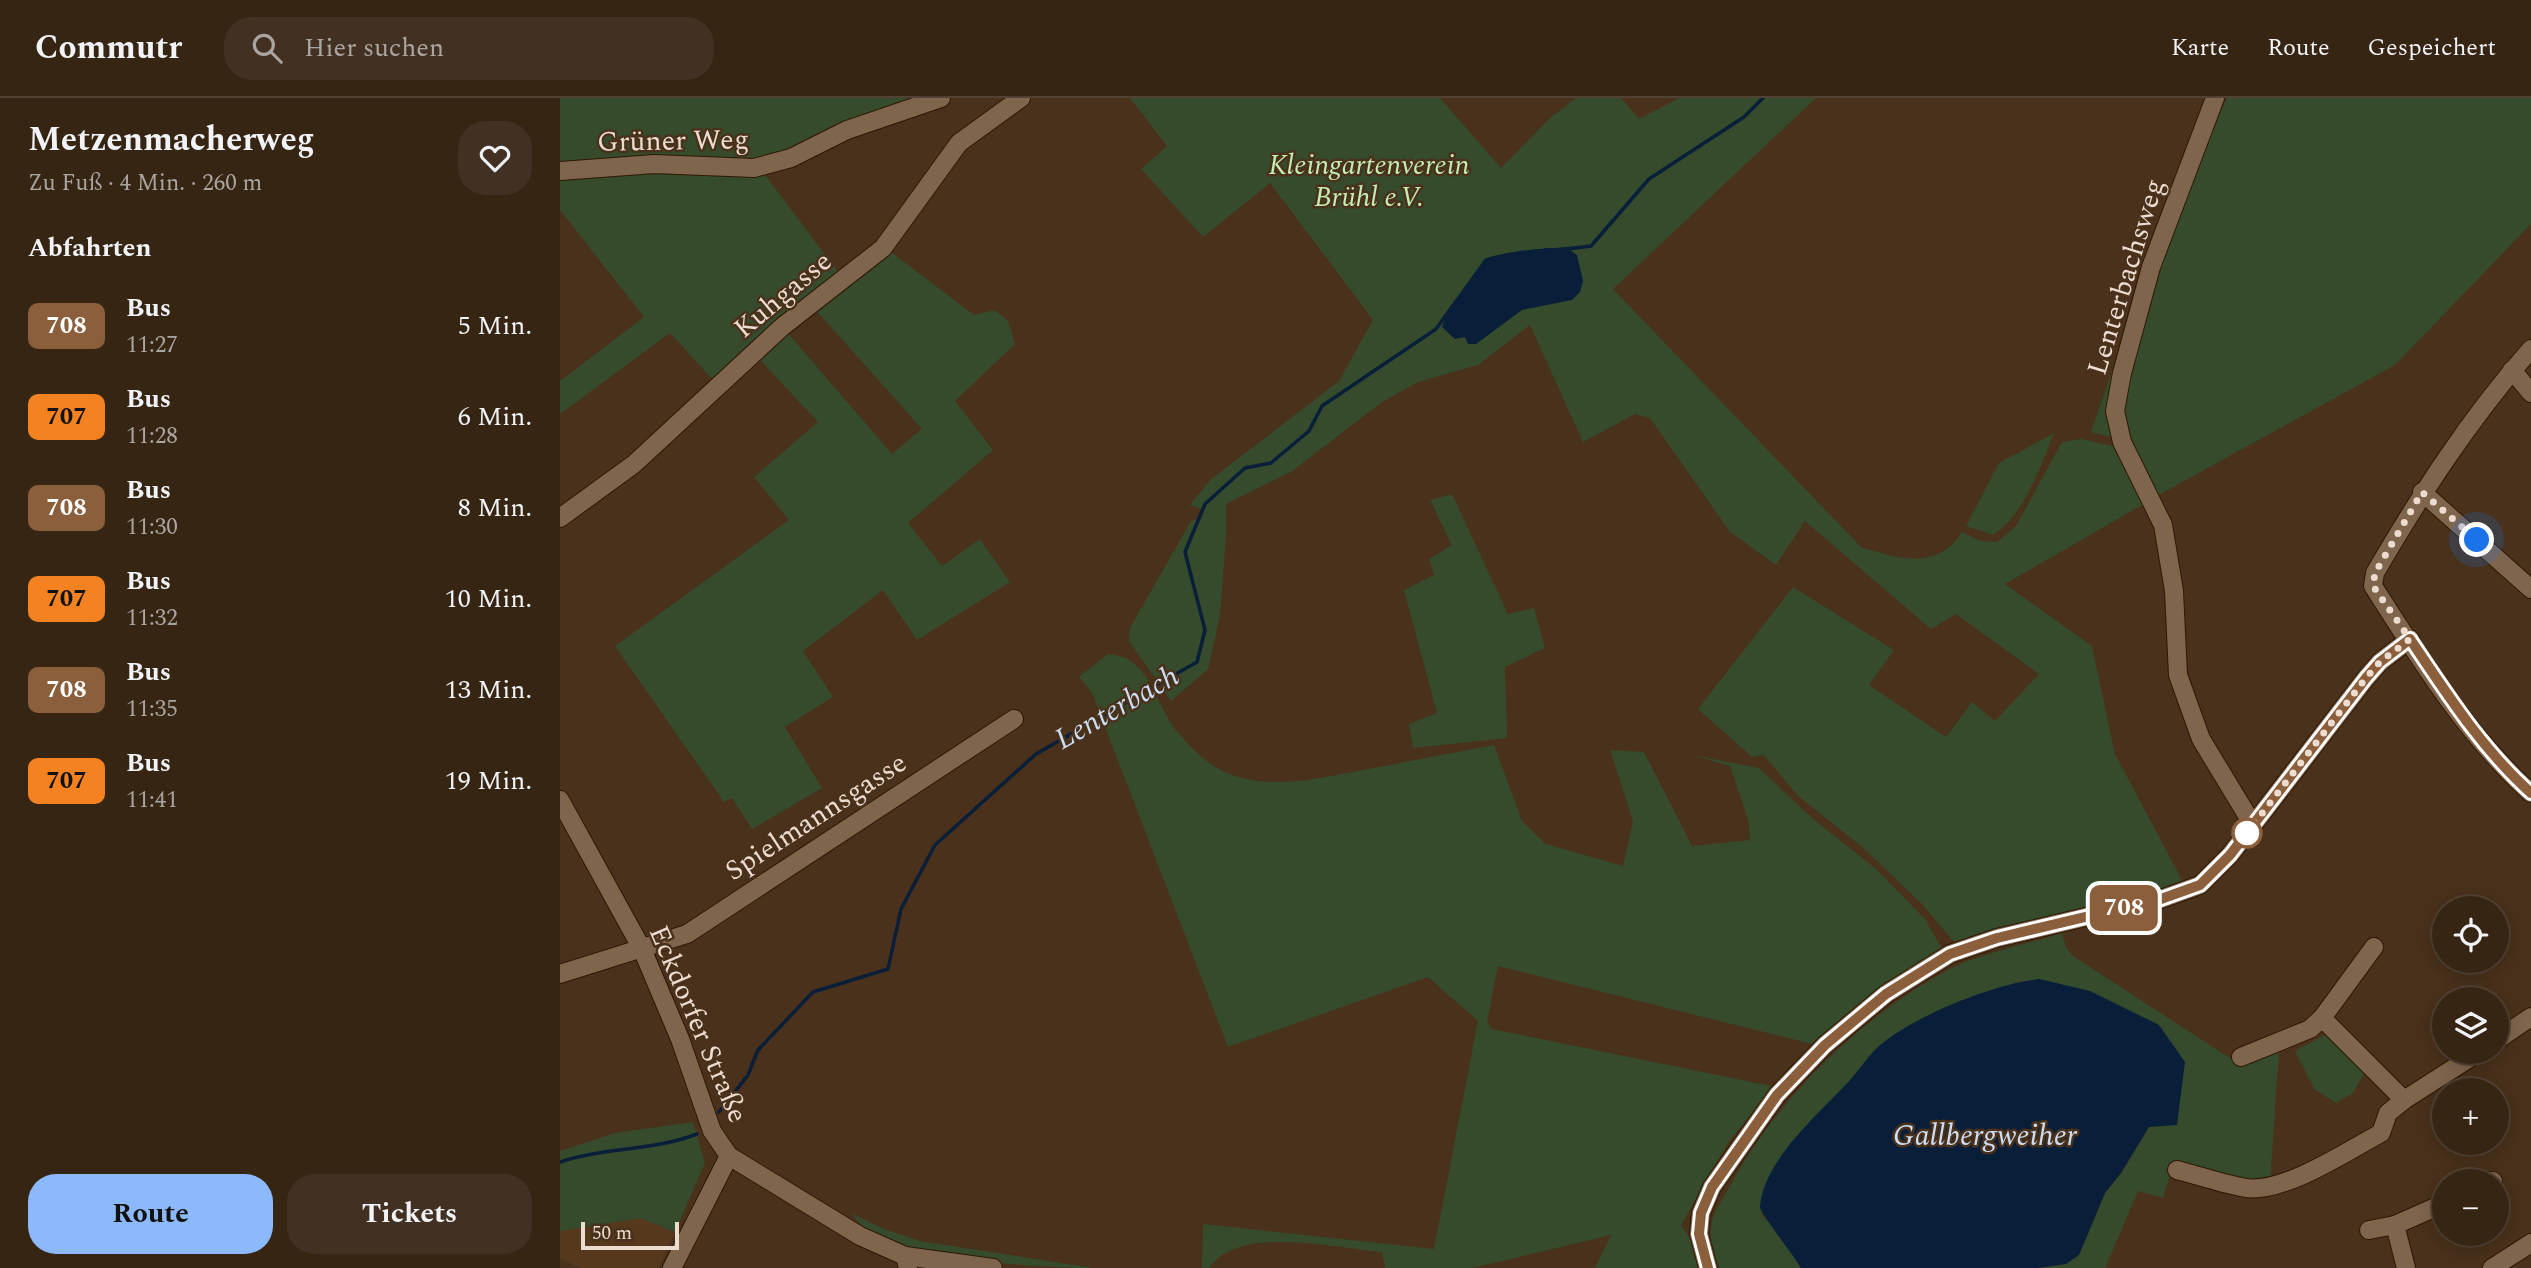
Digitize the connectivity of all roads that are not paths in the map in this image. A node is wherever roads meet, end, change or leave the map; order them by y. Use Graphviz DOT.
graph roads {
  1 [pos="941,98"];
  2 [pos="1021,98"];
  3 [pos="2215,98"];
  4 [pos="560,171"];
  5 [pos="2531,349"];
  6 [pos="2512,370"];
  7 [pos="2531,393"];
  8 [pos="2422,492"];
  9 [pos="560,517"];
  10 [pos="2531,589"];
  11 [pos="2410,639"];
  12 [pos="1014,719"];
  13 [pos="2531,793"];
  14 [pos="560,800"];
  15 [pos="2253,825"];
  16 [pos="2374,947"];
  17 [pos="642,949"];
  18 [pos="560,974"];
  19 [pos="2531,1017"];
  20 [pos="2322,1018"];
  21 [pos="2509,1032"];
  22 [pos="2241,1057"];
  23 [pos="2460,1064"];
  24 [pos="2404,1100"];
  25 [pos="729,1156"];
  26 [pos="2177,1170"];
  27 [pos="2432,1209"];
  28 [pos="2395,1225"];
  29 [pos="2369,1230"];
  30 [pos="2531,1243"];
  31 [pos="907,1262"];
  32 [pos="672,1268"];
  33 [pos="993,1268"];
  34 [pos="1708,1268"];
  35 [pos="2406,1268"];
  36 [pos="2492,1268"];
  1 -- 4 [label="street, Grüner Weg"];
  2 -- 9 [label="street, Kuhgasse"];
  3 -- 15 [label="street, Lenterbachsweg"];
  5 -- 6 [label="street"];
  6 -- 7 [label="street"];
  6 -- 8 [label="street"];
  8 -- 10 [label="street"];
  8 -- 11 [label="street"];
  11 -- 13 [label="street"];
  11 -- 15 [label="street"];
  12 -- 17 [label="street, Spielmannsgasse"];
  14 -- 17 [label="street, Eckdorfer Straße"];
  15 -- 34 [label="street"];
  16 -- 20 [label="street"];
  17 -- 18 [label="street, Spielmannsgasse"];
  17 -- 25 [label="street, Eckdorfer Straße"];
  19 -- 21 [label="street"];
  20 -- 22 [label="street"];
  20 -- 24 [label="street"];
  23 -- 24 [label="street"];
  24 -- 26 [label="street"];
  25 -- 31 [label="street"];
  25 -- 32 [label="street, Eckdorfer Straße"];
  27 -- 28 [label="street"];
  28 -- 29 [label="street"];
  28 -- 35 [label="street"];
  30 -- 36 [label="street"];
  31 -- 33 [label="street"];
}
